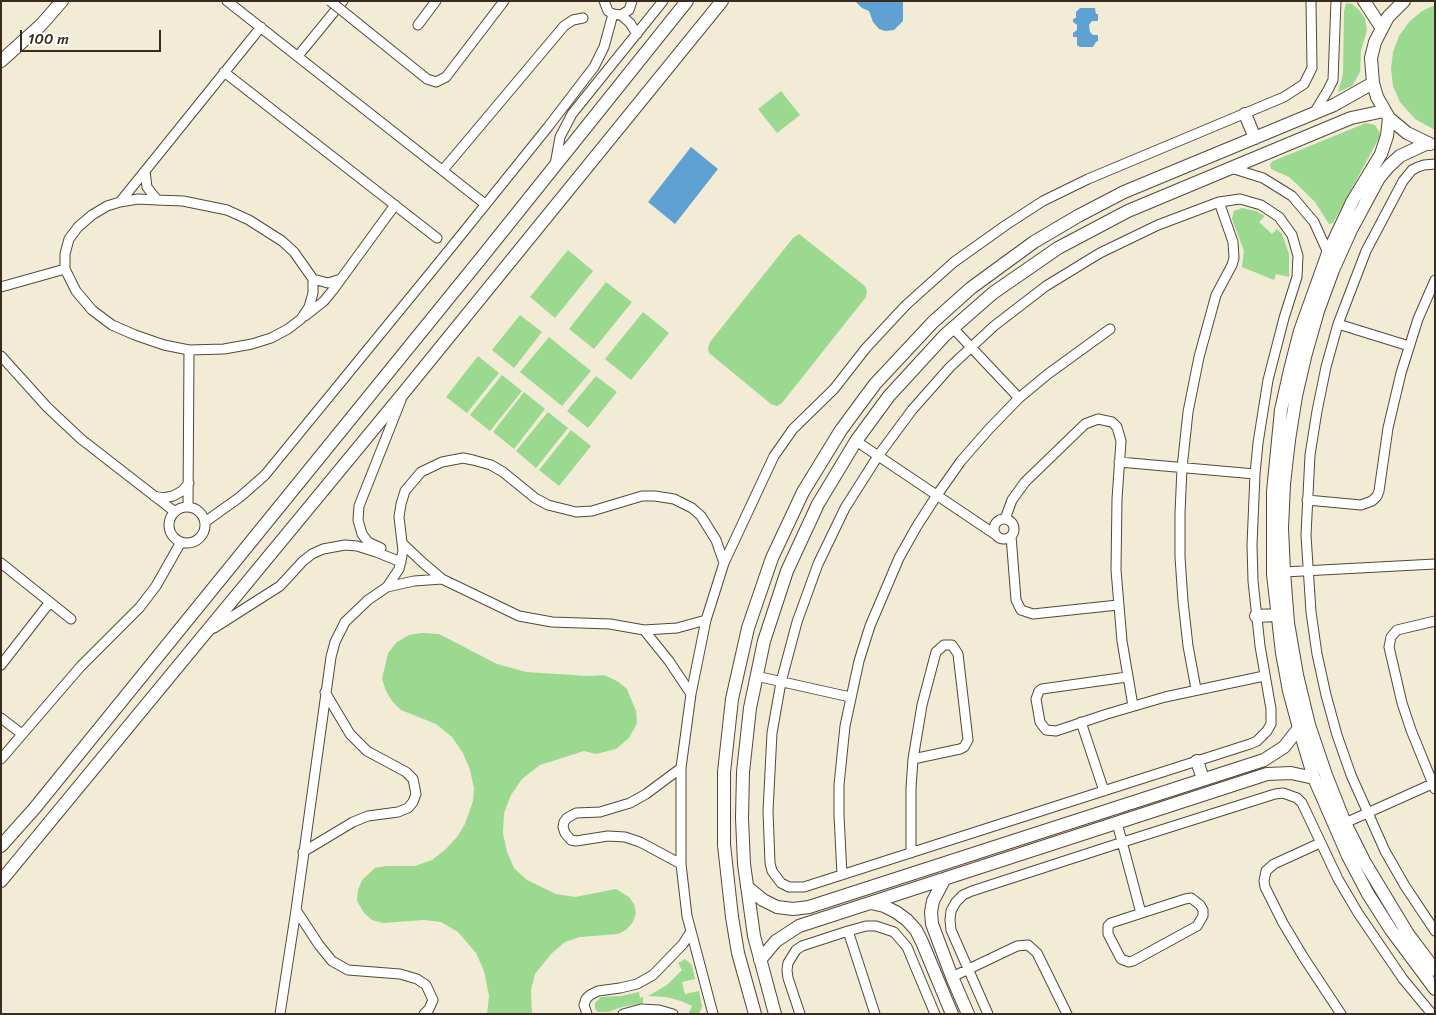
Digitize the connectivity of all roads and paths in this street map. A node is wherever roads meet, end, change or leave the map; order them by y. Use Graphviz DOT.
graph roads {
  1 [pos="62,1"];
  2 [pos="227,1"];
  3 [pos="330,1"];
  4 [pos="343,1"];
  5 [pos="436,1"];
  6 [pos="504,1"];
  7 [pos="604,1"];
  8 [pos="632,1"];
  9 [pos="663,1"];
  10 [pos="687,1"];
  11 [pos="722,1"];
  12 [pos="1311,1"];
  13 [pos="1336,1"];
  14 [pos="1364,1"];
  15 [pos="1404,1"];
  16 [pos="617,15"];
  17 [pos="583,18"];
  18 [pos="418,25"];
  19 [pos="261,27"];
  20 [pos="1381,27"];
  21 [pos="637,34"];
  22 [pos="298,56"];
  23 [pos="1,61"];
  24 [pos="224,72"];
  25 [pos="1373,83"];
  26 [pos="1245,114"];
  27 [pos="1313,114"];
  28 [pos="1387,114"];
  29 [pos="1255,138"];
  30 [pos="1431,144"];
  31 [pos="1435,164"];
  32 [pos="555,165"];
  33 [pos="1230,168"];
  34 [pos="444,170"];
  35 [pos="145,171"];
  36 [pos="157,200"];
  37 [pos="120,202"];
  38 [pos="1219,202"];
  39 [pos="485,204"];
  40 [pos="395,205"];
  41 [pos="437,238"];
  42 [pos="1328,252"];
  43 [pos="65,269"];
  44 [pos="313,279"];
  45 [pos="342,279"];
  46 [pos="1435,280"];
  47 [pos="1,287"];
  48 [pos="301,319"];
  49 [pos="933,322"];
  50 [pos="1338,324"];
  51 [pos="1110,329"];
  52 [pos="949,331"];
  53 [pos="971,346"];
  54 [pos="1409,346"];
  55 [pos="189,350"];
  56 [pos="1,356"];
  57 [pos="405,391"];
  58 [pos="1019,398"];
  59 [pos="856,441"];
  60 [pos="878,456"];
  61 [pos="1119,462"];
  62 [pos="1182,468"];
  63 [pos="1255,474"];
  64 [pos="189,483"];
  65 [pos="937,495"];
  66 [pos="153,496"];
  67 [pos="1307,500"];
  68 [pos="188,507"];
  69 [pos="175,512"];
  70 [pos="1005,519"];
  71 [pos="205,522"];
  72 [pos="996,535"];
  73 [pos="1011,536"];
  74 [pos="181,542"];
  75 [pos="364,543"];
  76 [pos="403,544"];
  77 [pos="401,560"];
  78 [pos="1,563"];
  79 [pos="724,563"];
  80 [pos="1435,564"];
  81 [pos="1307,570"];
  82 [pos="1284,572"];
  83 [pos="442,579"];
  84 [pos="386,587"];
  85 [pos="50,602"];
  86 [pos="1118,605"];
  87 [pos="1277,615"];
  88 [pos="1256,616"];
  89 [pos="71,619"];
  90 [pos="706,620"];
  91 [pos="1435,621"];
  92 [pos="644,630"];
  93 [pos="207,632"];
  94 [pos="1,665"];
  95 [pos="756,676"];
  96 [pos="1264,676"];
  97 [pos="1128,677"];
  98 [pos="781,682"];
  99 [pos="1196,690"];
  100 [pos="325,692"];
  101 [pos="691,694"];
  102 [pos="850,697"];
  103 [pos="1133,706"];
  104 [pos="1,718"];
  105 [pos="1081,722"];
  106 [pos="1299,728"];
  107 [pos="22,734"];
  108 [pos="1,759"];
  109 [pos="913,759"];
  110 [pos="1197,761"];
  111 [pos="680,768"];
  112 [pos="724,772"];
  113 [pos="743,772"];
  114 [pos="1314,778"];
  115 [pos="1203,779"];
  116 [pos="1434,786"];
  117 [pos="1104,791"];
  118 [pos="1367,814"];
  119 [pos="1117,823"];
  120 [pos="1345,823"];
  121 [pos="1123,842"];
  122 [pos="1320,843"];
  123 [pos="1,846"];
  124 [pos="303,852"];
  125 [pos="910,853"];
  126 [pos="681,864"];
  127 [pos="842,874"];
  128 [pos="944,880"];
  129 [pos="1,881"];
  130 [pos="747,887"];
  131 [pos="871,903"];
  132 [pos="296,910"];
  133 [pos="1141,912"];
  134 [pos="848,931"];
  135 [pos="1435,931"];
  136 [pos="690,933"];
  137 [pos="760,960"];
  138 [pos="967,969"];
  139 [pos="1435,970"];
  140 [pos="952,977"];
  141 [pos="1435,990"];
  142 [pos="1430,1011"];
  143 [pos="280,1014"];
  144 [pos="424,1014"];
  145 [pos="586,1014"];
  146 [pos="623,1014"];
  147 [pos="673,1014"];
  148 [pos="713,1014"];
  149 [pos="755,1014"];
  150 [pos="775,1014"];
  151 [pos="800,1014"];
  152 [pos="874,1014"];
  153 [pos="935,1014"];
  154 [pos="952,1014"];
  155 [pos="968,1014"];
  156 [pos="988,1014"];
  157 [pos="1067,1014"];
  158 [pos="1341,1014"];
  1 -- 23 [label="street"];
  2 -- 19 [label="street"];
  3 -- 6 [label="street, bridge"];
  4 -- 22 [label="street"];
  5 -- 18 [label="street"];
  7 -- 16 [label="street"];
  8 -- 16 [label="street"];
  9 -- 21 [label="street"];
  10 -- 32 [label="street"];
  11 -- 57 [label="street"];
  12 -- 26 [label="street"];
  13 -- 27 [label="street"];
  14 -- 20 [label="street"];
  15 -- 20 [label="street"];
  16 -- 21 [label="street"];
  16 -- 39 [label="street"];
  17 -- 34 [label="street"];
  19 -- 22 [label="street"];
  19 -- 24 [label="street"];
  20 -- 25 [label="street"];
  21 -- 32 [label="street"];
  22 -- 34 [label="street"];
  24 -- 35 [label="street"];
  24 -- 40 [label="street"];
  25 -- 27 [label="street"];
  25 -- 28 [label="street"];
  26 -- 29 [label="street"];
  26 -- 79 [label="street"];
  27 -- 29 [label="street"];
  28 -- 30 [label="street"];
  28 -- 33 [label="street"];
  28 -- 42 [label="street"];
  29 -- 49 [label="street"];
  30 -- 82 [label="street"];
  31 -- 50 [label="street"];
  32 -- 123 [label="street"];
  33 -- 42 [label="street"];
  33 -- 52 [label="street"];
  34 -- 39 [label="street"];
  35 -- 36 [label="street"];
  35 -- 37 [label="street"];
  36 -- 37 [label="street"];
  36 -- 44 [label="street"];
  37 -- 43 [label="street"];
  38 -- 53 [label="street"];
  38 -- 62 [label="street"];
  38 -- 63 [label="street"];
  39 -- 71 [label="street"];
  40 -- 41 [label="street"];
  40 -- 45 [label="street"];
  42 -- 87 [label="street"];
  43 -- 47 [label="street"];
  43 -- 55 [label="street"];
  44 -- 45 [label="street"];
  44 -- 48 [label="street"];
  45 -- 48 [label="street"];
  46 -- 54 [label="street"];
  48 -- 55 [label="street"];
  49 -- 52 [label="street"];
  49 -- 112 [label="street"];
  50 -- 54 [label="street"];
  50 -- 67 [label="street"];
  51 -- 58 [label="street"];
  52 -- 53 [label="street"];
  52 -- 59 [label="street"];
  53 -- 58 [label="street"];
  53 -- 60 [label="street"];
  54 -- 67 [label="street"];
  55 -- 64 [label="street"];
  56 -- 66 [label="street"];
  57 -- 75 [label="street"];
  57 -- 93 [label="street"];
  58 -- 65 [label="street"];
  59 -- 60 [label="street"];
  59 -- 95 [label="street"];
  60 -- 65 [label="street"];
  60 -- 98 [label="street"];
  61 -- 62 [label="street"];
  61 -- 70 [label="street"];
  61 -- 86 [label="street"];
  62 -- 63 [label="street"];
  62 -- 99 [label="street"];
  63 -- 88 [label="street"];
  64 -- 66 [label="street"];
  64 -- 68 [label="street"];
  65 -- 72 [label="street"];
  65 -- 102 [label="street"];
  66 -- 69 [label="street"];
  67 -- 81 [label="street"];
  68 -- 69 [label="street"];
  68 -- 71 [label="street"];
  69 -- 74 [label="street"];
  70 -- 72 [label="street"];
  70 -- 73 [label="street"];
  71 -- 74 [label="street"];
  72 -- 73 [label="street"];
  73 -- 86 [label="street"];
  74 -- 107 [label="street"];
  75 -- 77 [label="street"];
  75 -- 93 [label="street"];
  76 -- 77 [label="street"];
  76 -- 79 [label="street"];
  76 -- 83 [label="street"];
  77 -- 84 [label="street"];
  78 -- 85 [label="street"];
  79 -- 90 [label="street"];
  80 -- 81 [label="street"];
  81 -- 82 [label="street"];
  81 -- 118 [label="street"];
  82 -- 120 [label="street"];
  83 -- 84 [label="street"];
  83 -- 92 [label="street"];
  84 -- 100 [label="street"];
  85 -- 89 [label="street"];
  85 -- 94 [label="street"];
  86 -- 97 [label="street"];
  87 -- 88 [label="street"];
  87 -- 106 [label="street"];
  88 -- 96 [label="street"];
  90 -- 92 [label="street"];
  90 -- 101 [label="street"];
  91 -- 116 [label="street"];
  92 -- 101 [label="street"];
  93 -- 129 [label="street"];
  95 -- 98 [label="street"];
  95 -- 113 [label="street"];
  96 -- 99 [label="street"];
  96 -- 110 [label="street"];
  97 -- 103 [label="street"];
  97 -- 105 [label="street"];
  98 -- 102 [label="street"];
  98 -- 127 [label="street"];
  99 -- 103 [label="street"];
  100 -- 124 [label="street"];
  100 -- 124 [label="street"];
  101 -- 111 [label="street"];
  102 -- 127 [label="street"];
  103 -- 105 [label="street"];
  104 -- 107 [label="street"];
  105 -- 117 [label="street"];
  106 -- 114 [label="street"];
  106 -- 115 [label="street"];
  107 -- 108 [label="street"];
  109 -- 109 [label="street"];
  109 -- 125 [label="street"];
  110 -- 115 [label="street"];
  110 -- 117 [label="street"];
  111 -- 126 [label="street"];
  111 -- 126 [label="street"];
  112 -- 113 [label="street"];
  112 -- 149 [label="street"];
  113 -- 130 [label="street"];
  114 -- 119 [label="street"];
  114 -- 141 [label="street"];
  115 -- 130 [label="street"];
  116 -- 118 [label="street"];
  117 -- 125 [label="street"];
  118 -- 120 [label="street"];
  118 -- 135 [label="street"];
  119 -- 121 [label="street"];
  119 -- 128 [label="street"];
  120 -- 139 [label="street"];
  121 -- 122 [label="street"];
  121 -- 133 [label="street"];
  121 -- 138 [label="street"];
  122 -- 142 [label="street"];
  122 -- 158 [label="street"];
  124 -- 132 [label="street"];
  125 -- 127 [label="street"];
  126 -- 136 [label="street"];
  128 -- 131 [label="street"];
  128 -- 140 [label="street"];
  130 -- 137 [label="street"];
  131 -- 137 [label="street"];
  131 -- 154 [label="street"];
  132 -- 143 [label="street"];
  132 -- 144 [label="street"];
  133 -- 133 [label="street"];
  134 -- 151 [label="street"];
  134 -- 152 [label="street"];
  134 -- 153 [label="street"];
  136 -- 145 [label="street"];
  136 -- 148 [label="street"];
  137 -- 150 [label="street"];
  138 -- 140 [label="street"];
  138 -- 156 [label="street"];
  138 -- 157 [label="street"];
  140 -- 155 [label="street"];
  146 -- 147 [label="street"];
}
